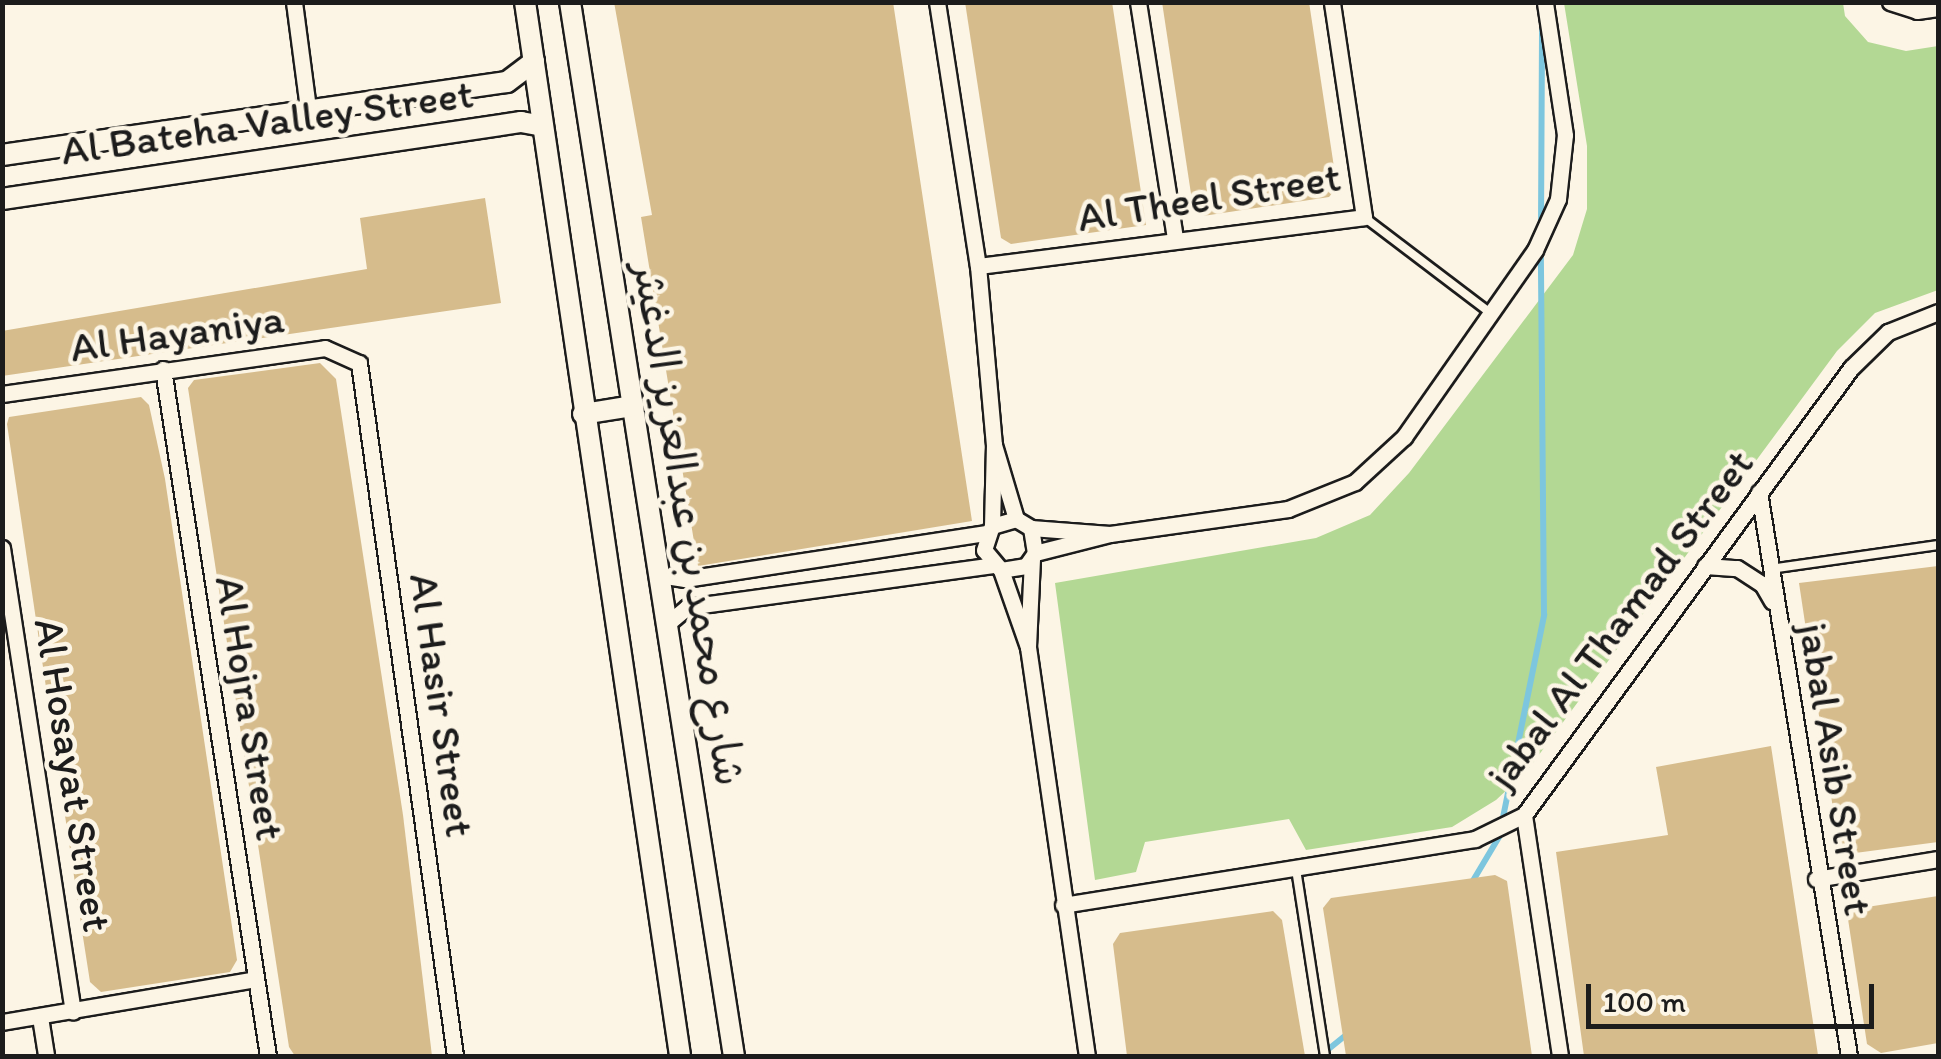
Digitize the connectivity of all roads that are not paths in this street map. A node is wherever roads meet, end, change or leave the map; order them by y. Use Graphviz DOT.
graph roads {
  1 [pos="294,2"];
  2 [pos="525,2"];
  3 [pos="570,2"];
  4 [pos="936,2"];
  5 [pos="1138,2"];
  6 [pos="1332,2"];
  7 [pos="1544,2"];
  8 [pos="1890,2"];
  9 [pos="1938,8"];
  10 [pos="534,62"];
  11 [pos="308,108"];
  12 [pos="543,126"];
  13 [pos="2,155"];
  14 [pos="2,200"];
  15 [pos="1364,217"];
  16 [pos="1175,238"];
  17 [pos="978,266"];
  18 [pos="1489,312"];
  19 [pos="1938,312"];
  20 [pos="360,363"];
  21 [pos="164,369"];
  22 [pos="2,394"];
  23 [pos="633,406"];
  24 [pos="583,414"];
  25 [pos="994,444"];
  26 [pos="1759,492"];
  27 [pos="1023,524"];
  28 [pos="989,530"];
  29 [pos="1110,534"];
  30 [pos="1938,545"];
  31 [pos="2,548"];
  32 [pos="1034,556"];
  33 [pos="1705,566"];
  34 [pos="997,568"];
  35 [pos="1770,569"];
  36 [pos="659,575"];
  37 [pos="1774,606"];
  38 [pos="667,624"];
  39 [pos="1028,647"];
  40 [pos="1524,815"];
  41 [pos="1938,859"];
  42 [pos="1296,869"];
  43 [pos="1816,879"];
  44 [pos="1063,905"];
  45 [pos="255,980"];
  46 [pos="74,1012"];
  47 [pos="40,1017"];
  48 [pos="2,1022"];
  49 [pos="46,1056"];
  50 [pos="268,1056"];
  51 [pos="456,1056"];
  52 [pos="680,1056"];
  53 [pos="734,1056"];
  54 [pos="1086,1056"];
  55 [pos="1325,1056"];
  56 [pos="1560,1056"];
  57 [pos="1850,1056"];
  1 -- 11 [label="street"];
  2 -- 10 [label="street, شارع محمد بن عبدالعزيز الدغيثر"];
  3 -- 23 [label="street, شارع محمد بن عبدالعزيز الدغيثر"];
  4 -- 17 [label="street"];
  5 -- 16 [label="street"];
  6 -- 15 [label="street, Al Theel Street"];
  7 -- 18 [label="street"];
  8 -- 9 [label="street"];
  10 -- 11 [label="street, Al Bateha Valley Street"];
  10 -- 12 [label="street, شارع محمد بن عبدالعزيز الدغيثر"];
  11 -- 13 [label="street, Al Bateha Valley Street"];
  12 -- 14 [label="street, Al Bateha Valley Street"];
  12 -- 24 [label="street, شارع محمد بن عبدالعزيز الدغيثر"];
  15 -- 16 [label="street, Al Theel Street"];
  15 -- 18 [label="lane"];
  16 -- 17 [label="street, Al Theel Street"];
  17 -- 25 [label="street"];
  18 -- 29 [label="street"];
  19 -- 26 [label="street, jabal Al Thamad Street"];
  20 -- 21 [label="street, Al Hayaniya"];
  20 -- 51 [label="street, Al Hasir Street"];
  21 -- 22 [label="street, Al Hayaniya"];
  21 -- 45 [label="street, Al Hojra Street"];
  23 -- 24 [label="street"];
  23 -- 36 [label="street, شارع محمد بن عبدالعزيز الدغيثر"];
  24 -- 52 [label="street, شارع محمد بن عبدالعزيز الدغيثر"];
  25 -- 27 [label="street"];
  25 -- 28 [label="street"];
  26 -- 33 [label="street, jabal Al Thamad Street"];
  26 -- 35 [label="street, jabal Asib Street"];
  27 -- 28 [label="street"];
  27 -- 29 [label="street"];
  27 -- 32 [label="street"];
  28 -- 34 [label="street"];
  28 -- 36 [label="street"];
  29 -- 32 [label="street"];
  30 -- 35 [label="lane"];
  31 -- 46 [label="street, Al Hosayat Street"];
  32 -- 34 [label="street"];
  32 -- 39 [label="street"];
  33 -- 37 [label="street"];
  33 -- 40 [label="street, jabal Al Thamad Street"];
  34 -- 38 [label="street"];
  34 -- 39 [label="street"];
  35 -- 37 [label="street, jabal Asib Street"];
  36 -- 38 [label="street, شارع محمد بن عبدالعزيز الدغيثر"];
  37 -- 43 [label="street, jabal Asib Street"];
  38 -- 53 [label="street, شارع محمد بن عبدالعزيز الدغيثر"];
  39 -- 44 [label="street"];
  40 -- 42 [label="street, jabal Al Thamad Street"];
  40 -- 56 [label="street"];
  41 -- 43 [label="street"];
  42 -- 44 [label="street, jabal Al Thamad Street"];
  42 -- 55 [label="lane"];
  43 -- 57 [label="street, jabal Asib Street"];
  44 -- 54 [label="street"];
  45 -- 46 [label="street"];
  45 -- 50 [label="street, Al Hojra Street"];
  46 -- 47 [label="street"];
  47 -- 48 [label="street"];
  47 -- 49 [label="street"];
}
